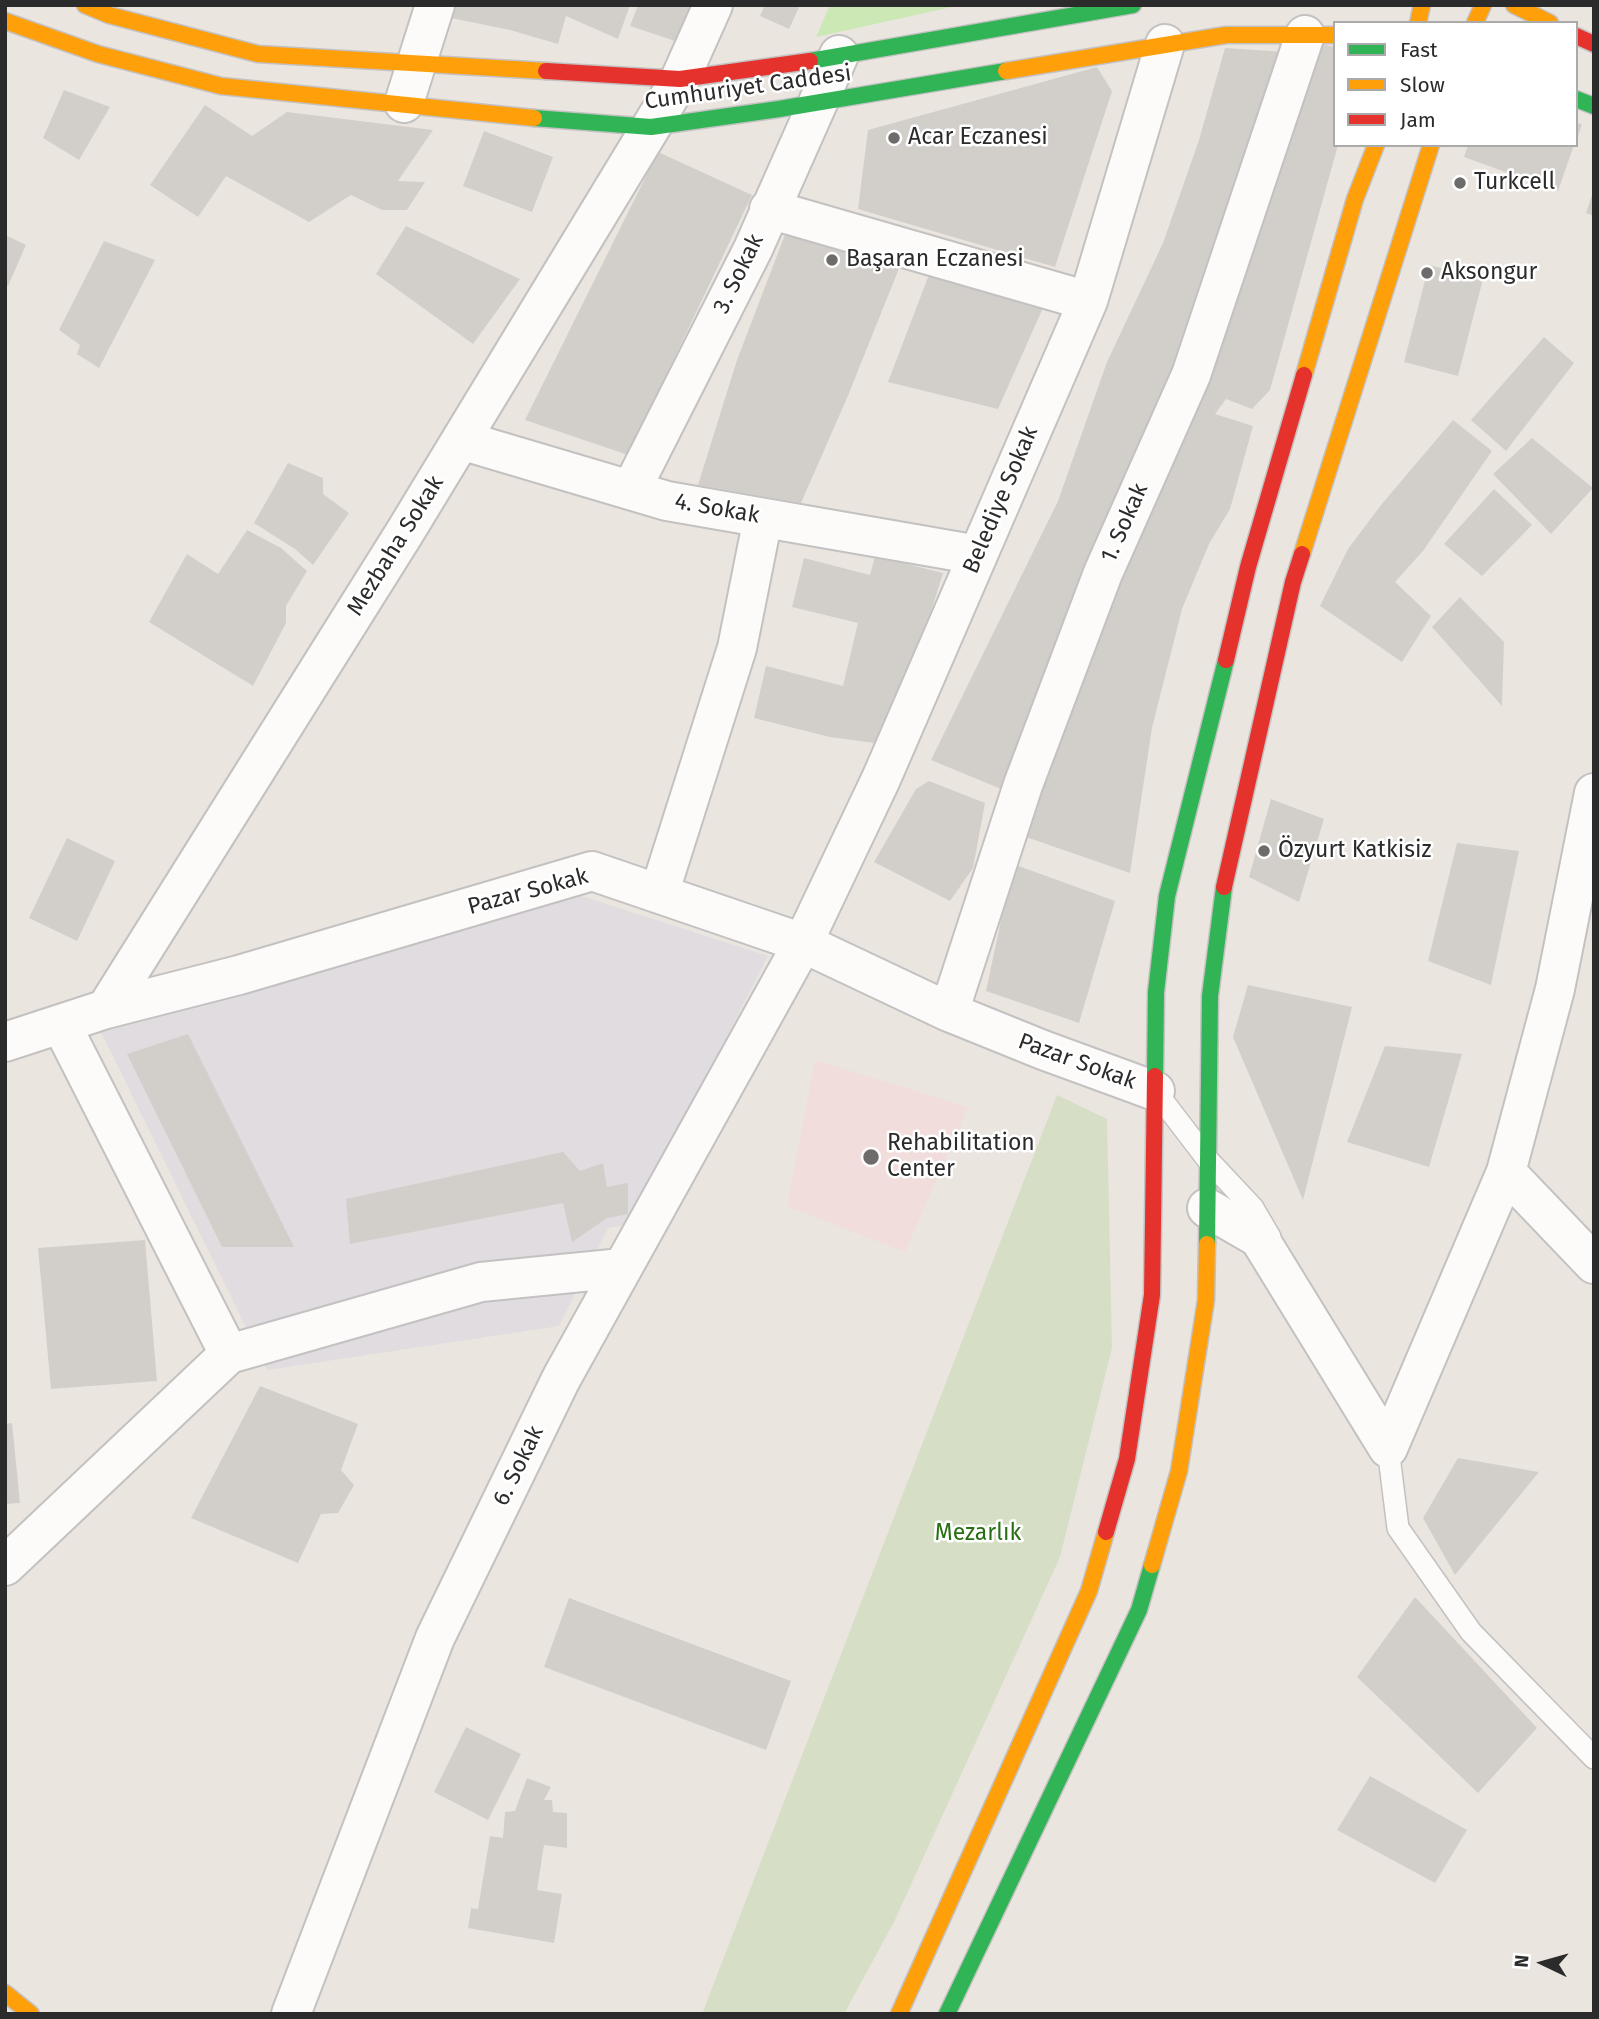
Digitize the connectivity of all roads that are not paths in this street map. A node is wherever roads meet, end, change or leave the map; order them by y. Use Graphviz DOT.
graph roads {
  1 [pos="85,5"];
  2 [pos="435,5"];
  3 [pos="713,5"];
  4 [pos="1133,5"];
  5 [pos="1483,5"];
  6 [pos="1514,5"];
  7 [pos="5,21"];
  8 [pos="1476,21"];
  9 [pos="1546,21"];
  10 [pos="1320,35"];
  11 [pos="1578,37"];
  12 [pos="1165,44"];
  13 [pos="1594,44"];
  14 [pos="839,55"];
  15 [pos="415,64"];
  16 [pos="680,79"];
  17 [pos="404,103"];
  18 [pos="818,103"];
  19 [pos="651,127"];
  20 [pos="1375,147"];
  21 [pos="1430,147"];
  22 [pos="769,209"];
  23 [pos="1088,301"];
  24 [pos="461,440"];
  25 [pos="631,490"];
  26 [pos="763,518"];
  27 [pos="978,555"];
  28 [pos="1594,793"];
  29 [pos="659,894"];
  30 [pos="803,943"];
  31 [pos="106,1009"];
  32 [pos="949,1012"];
  33 [pos="61,1024"];
  34 [pos="5,1042"];
  35 [pos="1155,1091"];
  36 [pos="1208,1160"];
  37 [pos="1506,1172"];
  38 [pos="1202,1206"];
  39 [pos="1594,1264"];
  40 [pos="622,1268"];
  41 [pos="229,1354"];
  42 [pos="1388,1448"];
  43 [pos="5,1566"];
  44 [pos="1594,1758"];
  45 [pos="5,1993"];
  46 [pos="31,2014"];
  47 [pos="291,2014"];
  48 [pos="899,2014"];
  49 [pos="947,2014"];
  1 -- 15 [label="street, Cumhuriyet Caddesi"];
  2 -- 15 [label="street"];
  3 -- 16 [label="street, Mezbaha Sokak"];
  4 -- 14 [label="street, Cumhuriyet Caddesi"];
  5 -- 8 [label="street"];
  6 -- 9 [label="street"];
  7 -- 17 [label="street, Cumhuriyet Caddesi"];
  10 -- 12 [label="street, Cumhuriyet Caddesi"];
  10 -- 32 [label="street, 1. Sokak"];
  11 -- 13 [label="street"];
  12 -- 18 [label="street, Cumhuriyet Caddesi"];
  12 -- 23 [label="street, Belediye Sokak"];
  14 -- 16 [label="street, Cumhuriyet Caddesi"];
  14 -- 18 [label="street, 3. Sokak"];
  15 -- 16 [label="street, Cumhuriyet Caddesi"];
  15 -- 17 [label="street"];
  16 -- 19 [label="street, Mezbaha Sokak"];
  17 -- 19 [label="street, Cumhuriyet Caddesi"];
  18 -- 19 [label="street, Cumhuriyet Caddesi"];
  18 -- 22 [label="street, 3. Sokak"];
  19 -- 24 [label="street, Mezbaha Sokak"];
  20 -- 35 [label="street"];
  21 -- 36 [label="street"];
  22 -- 23 [label="street"];
  22 -- 25 [label="street, 3. Sokak"];
  23 -- 27 [label="street, Belediye Sokak"];
  24 -- 25 [label="street, 4. Sokak"];
  24 -- 31 [label="street, Mezbaha Sokak"];
  25 -- 26 [label="street, 4. Sokak"];
  26 -- 27 [label="street, 4. Sokak"];
  26 -- 29 [label="street"];
  27 -- 30 [label="street, Belediye Sokak"];
  28 -- 37 [label="street"];
  29 -- 30 [label="street, Pazar Sokak"];
  29 -- 31 [label="street, Pazar Sokak"];
  30 -- 32 [label="street, Pazar Sokak"];
  30 -- 40 [label="street, 6. Sokak"];
  31 -- 33 [label="street, Pazar Sokak"];
  32 -- 35 [label="street, Pazar Sokak"];
  33 -- 34 [label="street, Pazar Sokak"];
  33 -- 41 [label="street"];
  35 -- 36 [label="lane"];
  35 -- 48 [label="street"];
  36 -- 38 [label="street"];
  36 -- 42 [label="lane"];
  37 -- 39 [label="street"];
  37 -- 42 [label="street"];
  38 -- 42 [label="street"];
  38 -- 49 [label="street"];
  40 -- 41 [label="street"];
  40 -- 47 [label="street, 6. Sokak"];
  41 -- 43 [label="street"];
  42 -- 44 [label="lane"];
  45 -- 46 [label="street"];
}
